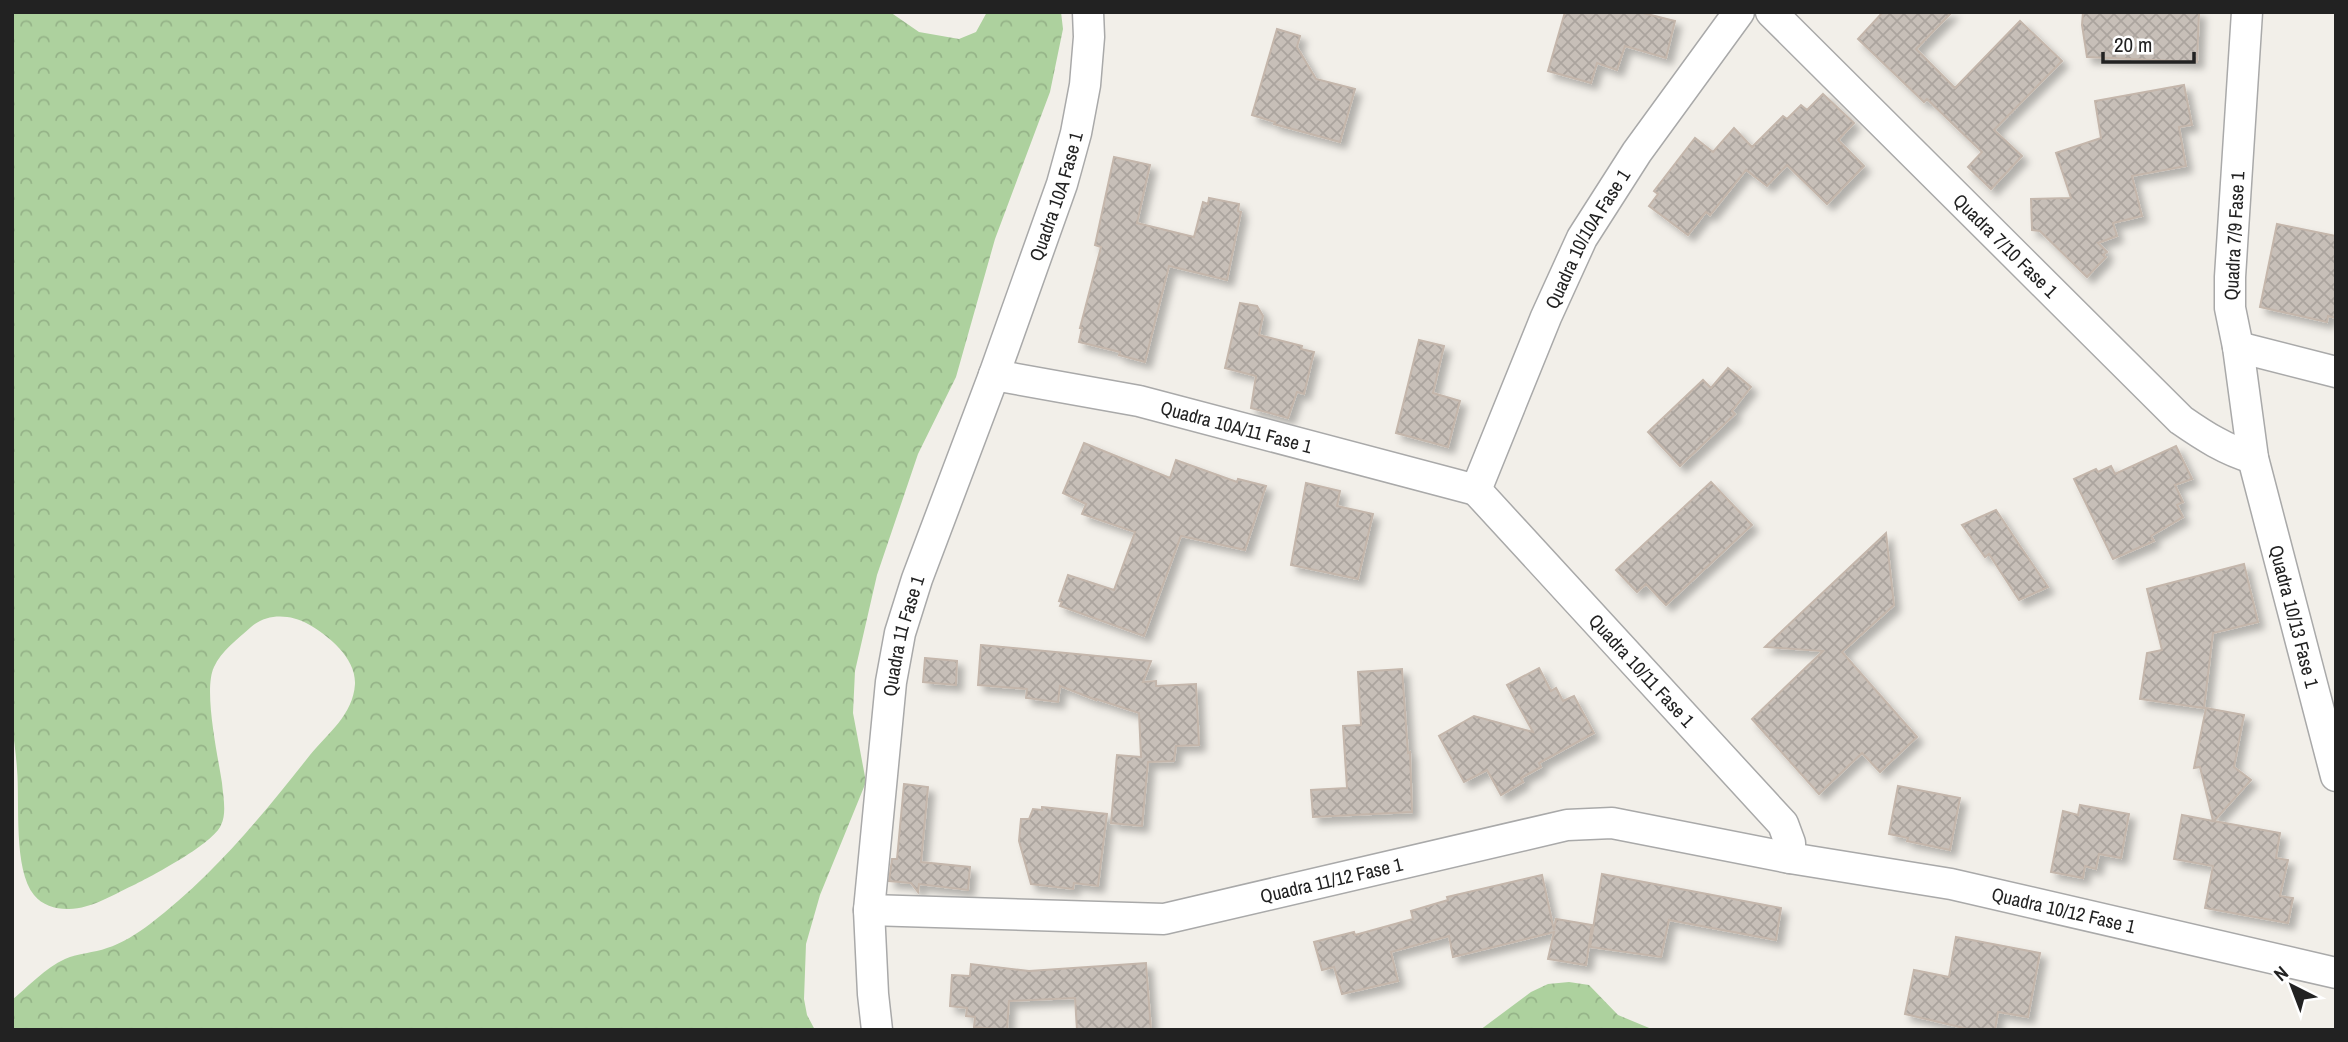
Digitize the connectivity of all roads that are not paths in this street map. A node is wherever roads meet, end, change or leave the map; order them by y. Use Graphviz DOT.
graph roads {
  1 [pos="1088,12"];
  2 [pos="1739,12"];
  3 [pos="1771,12"];
  4 [pos="2247,12"];
  5 [pos="2238,347"];
  6 [pos="2336,372"];
  7 [pos="994,375"];
  8 [pos="2253,458"];
  9 [pos="1476,491"];
  10 [pos="2336,776"];
  11 [pos="1790,858"];
  12 [pos="869,909"];
  13 [pos="2336,973"];
  14 [pos="877,1030"];
  1 -- 7 [label="street, Quadra 10A Fase 1"];
  2 -- 9 [label="street, Quadra 10/10A Fase 1"];
  3 -- 8 [label="street, Quadra 7/10 Fase 1"];
  4 -- 5 [label="street, Quadra 7/9 Fase 1"];
  5 -- 6 [label="street"];
  5 -- 8 [label="street, Quadra 7/9 Fase 1"];
  7 -- 9 [label="street, Quadra 10A/11 Fase 1"];
  7 -- 12 [label="street, Quadra 11 Fase 1"];
  8 -- 10 [label="street, Quadra 10/13 Fase 1"];
  9 -- 11 [label="street, Quadra 10/11 Fase 1"];
  11 -- 12 [label="street, Quadra 11/12 Fase 1"];
  11 -- 13 [label="street, Quadra 10/12 Fase 1"];
  12 -- 14 [label="street, Quadra 11 Fase 1"];
}
